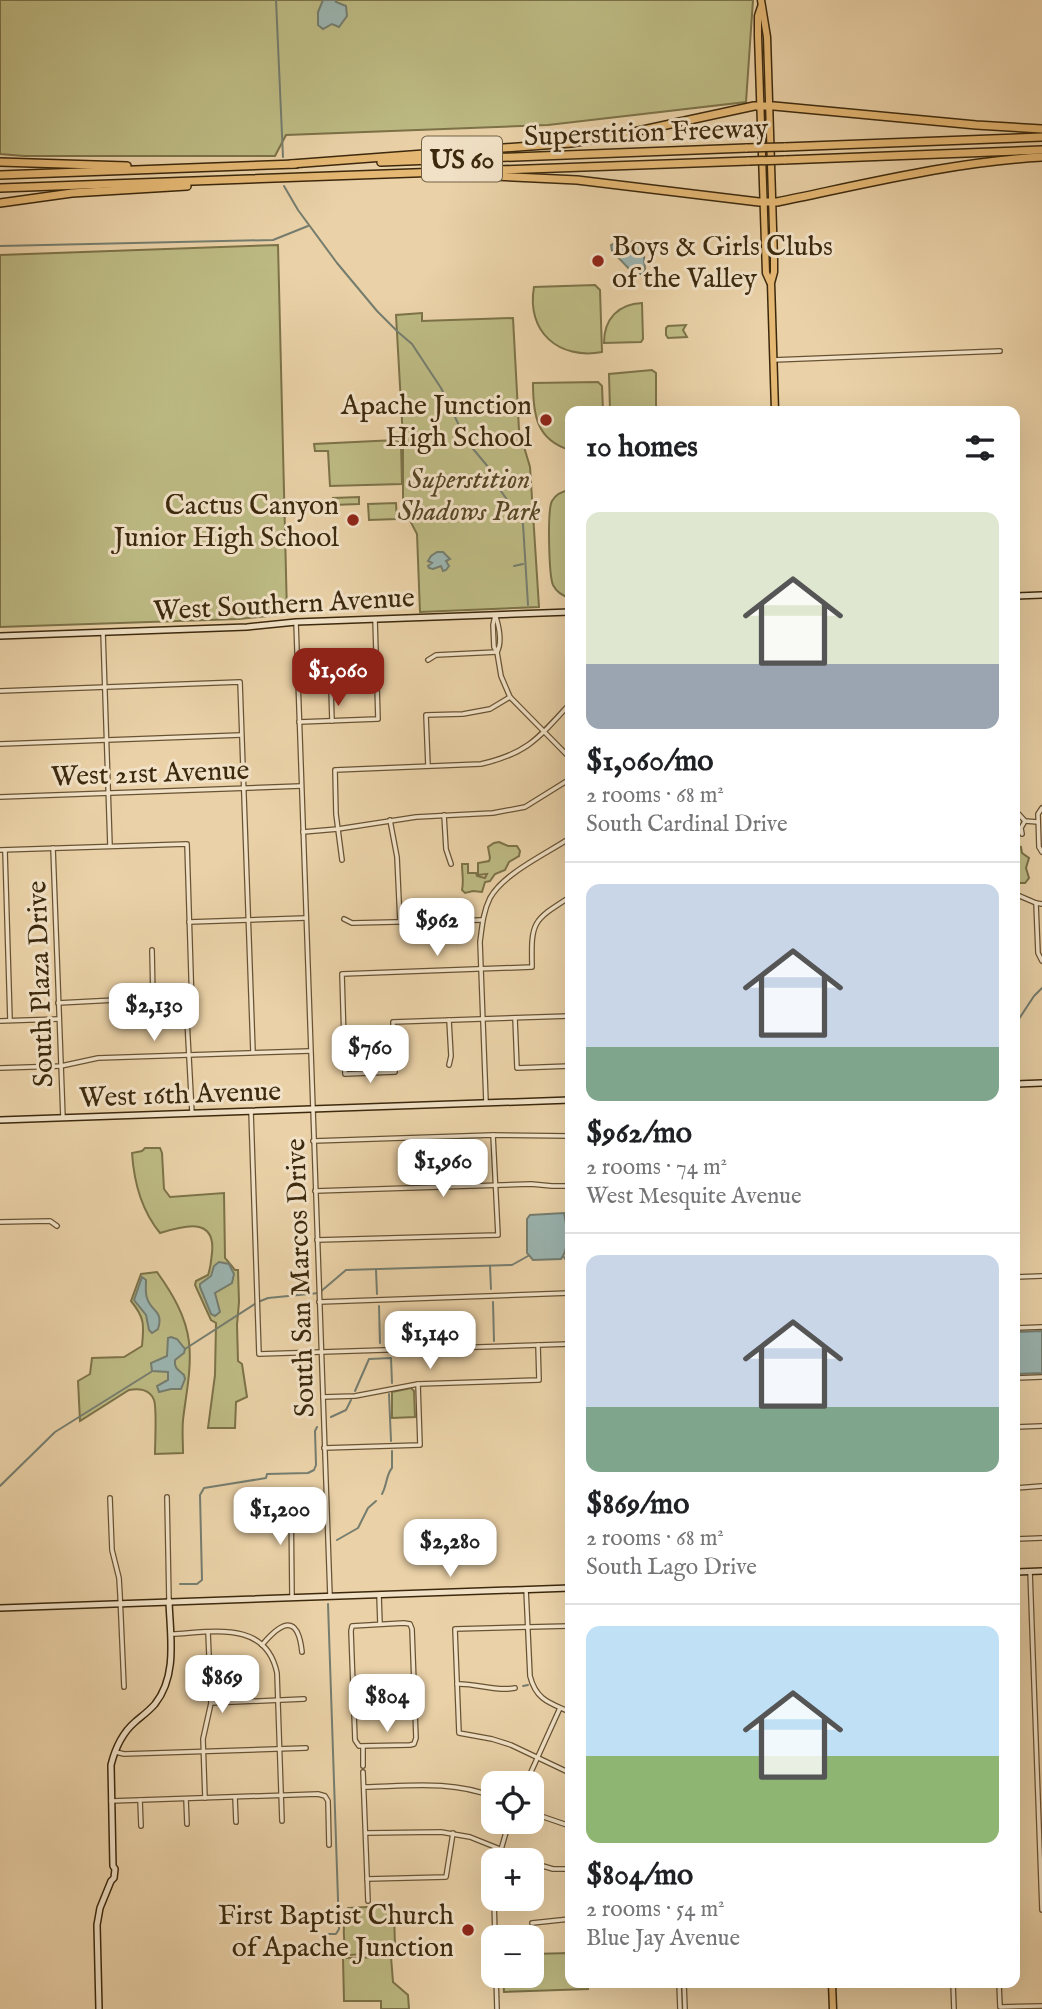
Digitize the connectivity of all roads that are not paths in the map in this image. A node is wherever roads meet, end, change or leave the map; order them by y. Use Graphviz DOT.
graph roads {
  1 [pos="761,3"];
  2 [pos="769,105"];
  3 [pos="760,106"];
  4 [pos="1042,129"];
  5 [pos="1042,137"];
  6 [pos="1042,150"];
  7 [pos="1042,157"];
  8 [pos="0,162"];
  9 [pos="291,164"];
  10 [pos="176,168"];
  11 [pos="419,173"];
  12 [pos="0,175"];
  13 [pos="260,179"];
  14 [pos="0,188"];
  15 [pos="763,202"];
  16 [pos="773,202"];
  17 [pos="0,203"];
  18 [pos="771,283"];
  19 [pos="1000,351"];
  20 [pos="773,360"];
  21 [pos="775,406"];
  22 [pos="1042,595"];
  23 [pos="1020,596"];
  24 [pos="565,612"];
  25 [pos="495,615"];
  26 [pos="374,619"];
  27 [pos="296,622"];
  28 [pos="103,632"];
  29 [pos="0,636"];
  30 [pos="497,653"];
  31 [pos="330,656"];
  32 [pos="428,660"];
  33 [pos="105,687"];
  34 [pos="0,691"];
  35 [pos="510,697"];
  36 [pos="565,709"];
  37 [pos="332,721"];
  38 [pos="299,722"];
  39 [pos="545,731"];
  40 [pos="242,735"];
  41 [pos="107,740"];
  42 [pos="0,744"];
  43 [pos="565,753"];
  44 [pos="428,766"];
  45 [pos="565,782"];
  46 [pos="301,786"];
  47 [pos="243,788"];
  48 [pos="108,793"];
  49 [pos="0,797"];
  50 [pos="1041,809"];
  51 [pos="444,815"];
  52 [pos="1020,815"];
  53 [pos="390,820"];
  54 [pos="1025,821"];
  55 [pos="1038,822"];
  56 [pos="338,829"];
  57 [pos="303,832"];
  58 [pos="1022,834"];
  59 [pos="565,841"];
  60 [pos="110,846"];
  61 [pos="53,848"];
  62 [pos="2,850"];
  63 [pos="1042,852"];
  64 [pos="342,860"];
  65 [pos="451,864"];
  66 [pos="1020,896"];
  67 [pos="565,900"];
  68 [pos="1036,903"];
  69 [pos="1042,904"];
  70 [pos="306,918"];
  71 [pos="344,919"];
  72 [pos="248,920"];
  73 [pos="482,920"];
  74 [pos="189,922"];
  75 [pos="400,922"];
  76 [pos="152,950"];
  77 [pos="1042,961"];
  78 [pos="482,969"];
  79 [pos="192,996"];
  80 [pos="153,998"];
  81 [pos="58,1003"];
  82 [pos="565,1016"];
  83 [pos="515,1017"];
  84 [pos="59,1019"];
  85 [pos="484,1019"];
  86 [pos="10,1020"];
  87 [pos="449,1020"];
  88 [pos="0,1021"];
  89 [pos="310,1051"];
  90 [pos="253,1052"];
  91 [pos="189,1054"];
  92 [pos="449,1065"];
  93 [pos="61,1066"];
  94 [pos="565,1066"];
  95 [pos="0,1068"];
  96 [pos="1042,1083"];
  97 [pos="1020,1084"];
  98 [pos="565,1100"];
  99 [pos="486,1102"];
  100 [pos="312,1109"];
  101 [pos="251,1111"];
  102 [pos="192,1113"];
  103 [pos="63,1118"];
  104 [pos="0,1120"];
  105 [pos="493,1135"];
  106 [pos="565,1136"];
  107 [pos="313,1141"];
  108 [pos="495,1185"];
  109 [pos="565,1186"];
  110 [pos="315,1191"];
  111 [pos="0,1222"];
  112 [pos="57,1226"];
  113 [pos="317,1240"];
  114 [pos="1042,1276"];
  115 [pos="1020,1277"];
  116 [pos="565,1293"];
  117 [pos="319,1302"];
  118 [pos="1042,1327"];
  119 [pos="1020,1328"];
  120 [pos="565,1344"];
  121 [pos="538,1345"];
  122 [pos="321,1353"];
  123 [pos="1042,1377"];
  124 [pos="1020,1378"];
  125 [pos="418,1384"];
  126 [pos="323,1397"];
  127 [pos="1042,1426"];
  128 [pos="1020,1427"];
  129 [pos="324,1448"];
  130 [pos="1042,1486"];
  131 [pos="1020,1488"];
  132 [pos="326,1495"];
  133 [pos="167,1497"];
  134 [pos="110,1498"];
  135 [pos="1042,1538"];
  136 [pos="1020,1539"];
  137 [pos="1030,1571"];
  138 [pos="1042,1571"];
  139 [pos="1020,1572"];
  140 [pos="565,1588"];
  141 [pos="526,1589"];
  142 [pos="379,1594"];
  143 [pos="330,1596"];
  144 [pos="292,1597"];
  145 [pos="169,1601"];
  146 [pos="121,1603"];
  147 [pos="0,1608"];
  148 [pos="380,1624"];
  149 [pos="565,1626"];
  150 [pos="528,1627"];
  151 [pos="208,1632"];
  152 [pos="170,1634"];
  153 [pos="262,1645"];
  154 [pos="302,1652"];
  155 [pos="414,1677"];
  156 [pos="352,1679"];
  157 [pos="457,1684"];
  158 [pos="124,1687"];
  159 [pos="515,1688"];
  160 [pos="304,1699"];
  161 [pos="278,1700"];
  162 [pos="211,1703"];
  163 [pos="560,1708"];
  164 [pos="565,1710"];
  165 [pos="415,1711"];
  166 [pos="354,1713"];
  167 [pos="363,1747"];
  168 [pos="306,1748"];
  169 [pos="280,1749"];
  170 [pos="114,1752"];
  171 [pos="203,1752"];
  172 [pos="537,1758"];
  173 [pos="363,1766"];
  174 [pos="531,1771"];
  175 [pos="565,1771"];
  176 [pos="363,1772"];
  177 [pos="364,1787"];
  178 [pos="481,1792"];
  179 [pos="281,1795"];
  180 [pos="235,1797"];
  181 [pos="205,1798"];
  182 [pos="186,1799"];
  183 [pos="140,1800"];
  184 [pos="111,1801"];
  185 [pos="544,1817"];
  186 [pos="282,1821"];
  187 [pos="236,1822"];
  188 [pos="565,1824"];
  189 [pos="187,1825"];
  190 [pos="141,1826"];
  191 [pos="366,1833"];
  192 [pos="453,1833"];
  193 [pos="329,1844"];
  194 [pos="497,1848"];
  195 [pos="544,1866"];
  196 [pos="565,1869"];
  197 [pos="367,1879"];
  198 [pos="368,1901"];
  199 [pos="1042,1910"];
  200 [pos="565,1920"];
  201 [pos="533,1923"];
  202 [pos="497,1988"];
  203 [pos="682,1988"];
  204 [pos="832,1988"];
  205 [pos="953,1988"];
  206 [pos="999,1988"];
  207 [pos="1042,2006"];
  208 [pos="99,2009"];
  209 [pos="498,2009"];
  210 [pos="683,2009"];
  211 [pos="832,2009"];
  212 [pos="954,2009"];
  1 -- 2 [label="main road"];
  1 -- 3 [label="main road"];
  2 -- 3 [label="highway"];
  2 -- 4 [label="highway"];
  2 -- 16 [label="main road"];
  3 -- 9 [label="highway"];
  3 -- 15 [label="main road"];
  5 -- 9 [label="highway, Superstition Freeway / US 60, bridge"];
  6 -- 11 [label="highway, Superstition Freeway / US 60, bridge"];
  7 -- 16 [label="highway"];
  8 -- 10 [label="highway"];
  9 -- 10 [label="highway, Superstition Freeway / US 60"];
  10 -- 12 [label="highway, Superstition Freeway / US 60"];
  11 -- 13 [label="highway, Superstition Freeway / US 60"];
  11 -- 15 [label="highway"];
  13 -- 14 [label="highway, Superstition Freeway / US 60"];
  13 -- 17 [label="highway"];
  15 -- 16 [label="highway"];
  15 -- 18 [label="main road"];
  16 -- 18 [label="main road"];
  18 -- 20 [label="main road"];
  19 -- 20 [label="street"];
  20 -- 21 [label="main road"];
  22 -- 23 [label="main road"];
  24 -- 25 [label="main road, West Southern Avenue"];
  25 -- 26 [label="main road, West Southern Avenue"];
  25 -- 30 [label="street"];
  26 -- 27 [label="main road, West Southern Avenue"];
  26 -- 37 [label="street"];
  27 -- 28 [label="main road, West Southern Avenue"];
  27 -- 38 [label="street, South San Marcos Drive"];
  28 -- 29 [label="main road, West Southern Avenue"];
  28 -- 33 [label="street"];
  30 -- 32 [label="street"];
  30 -- 35 [label="street"];
  31 -- 37 [label="street"];
  33 -- 34 [label="street"];
  33 -- 40 [label="street"];
  33 -- 41 [label="street"];
  35 -- 39 [label="street"];
  35 -- 44 [label="street"];
  36 -- 39 [label="street"];
  37 -- 38 [label="street"];
  38 -- 46 [label="street, South San Marcos Drive"];
  39 -- 43 [label="street"];
  39 -- 44 [label="street"];
  40 -- 41 [label="street"];
  40 -- 47 [label="street"];
  41 -- 42 [label="street"];
  41 -- 48 [label="street"];
  44 -- 56 [label="street"];
  45 -- 51 [label="street"];
  46 -- 47 [label="street, West 21st Avenue"];
  46 -- 57 [label="street, South San Marcos Drive"];
  47 -- 48 [label="street, West 21st Avenue"];
  47 -- 72 [label="street"];
  48 -- 49 [label="street, West 21st Avenue"];
  48 -- 60 [label="street"];
  50 -- 55 [label="street"];
  51 -- 53 [label="street"];
  51 -- 65 [label="street"];
  52 -- 54 [label="street"];
  53 -- 56 [label="street"];
  53 -- 75 [label="street"];
  54 -- 55 [label="street"];
  54 -- 58 [label="street"];
  55 -- 63 [label="street"];
  56 -- 57 [label="street"];
  56 -- 64 [label="street"];
  57 -- 70 [label="street, South San Marcos Drive"];
  59 -- 73 [label="street"];
  60 -- 61 [label="street"];
  60 -- 74 [label="street"];
  61 -- 62 [label="street"];
  61 -- 81 [label="street, South Plaza Drive"];
  62 -- 86 [label="street"];
  66 -- 68 [label="street"];
  67 -- 78 [label="street"];
  68 -- 69 [label="street"];
  68 -- 77 [label="street"];
  70 -- 72 [label="street"];
  70 -- 89 [label="street, South San Marcos Drive"];
  71 -- 75 [label="street"];
  72 -- 74 [label="street"];
  72 -- 90 [label="street"];
  73 -- 75 [label="street"];
  73 -- 78 [label="street"];
  74 -- 79 [label="street"];
  76 -- 80 [label="street"];
  78 -- 85 [label="street"];
  78 -- 87 [label="street"];
  79 -- 80 [label="street"];
  79 -- 91 [label="street"];
  80 -- 81 [label="street"];
  81 -- 84 [label="street, South Plaza Drive"];
  82 -- 83 [label="street"];
  83 -- 85 [label="street"];
  83 -- 94 [label="street"];
  84 -- 86 [label="street"];
  84 -- 93 [label="street, South Plaza Drive"];
  85 -- 87 [label="street"];
  85 -- 99 [label="street"];
  86 -- 88 [label="street"];
  87 -- 92 [label="street"];
  89 -- 90 [label="street"];
  89 -- 100 [label="street, South San Marcos Drive"];
  90 -- 91 [label="street"];
  91 -- 93 [label="street"];
  91 -- 102 [label="street"];
  93 -- 95 [label="street"];
  93 -- 103 [label="street, South Plaza Drive"];
  96 -- 97 [label="main road"];
  98 -- 99 [label="main road, West 16th Avenue"];
  99 -- 100 [label="main road, West 16th Avenue"];
  100 -- 101 [label="main road, West 16th Avenue"];
  100 -- 107 [label="street, South San Marcos Drive"];
  101 -- 102 [label="main road, West 16th Avenue"];
  101 -- 122 [label="street"];
  102 -- 103 [label="main road, West 16th Avenue"];
  103 -- 104 [label="main road, West 16th Avenue"];
  105 -- 106 [label="street"];
  105 -- 107 [label="street"];
  105 -- 108 [label="street"];
  107 -- 110 [label="street, South San Marcos Drive"];
  108 -- 109 [label="street"];
  108 -- 110 [label="street"];
  108 -- 113 [label="street"];
  110 -- 113 [label="street, South San Marcos Drive"];
  111 -- 112 [label="street"];
  113 -- 117 [label="street, South San Marcos Drive"];
  114 -- 115 [label="street"];
  116 -- 117 [label="street"];
  117 -- 122 [label="street, South San Marcos Drive"];
  118 -- 119 [label="street"];
  120 -- 121 [label="street"];
  121 -- 122 [label="street"];
  121 -- 125 [label="street"];
  122 -- 126 [label="street, South San Marcos Drive"];
  123 -- 124 [label="street"];
  125 -- 126 [label="street"];
  125 -- 129 [label="street"];
  126 -- 129 [label="street, South San Marcos Drive"];
  127 -- 128 [label="street"];
  129 -- 132 [label="street, South San Marcos Drive"];
  130 -- 131 [label="street"];
  132 -- 143 [label="street, South San Marcos Drive"];
  132 -- 144 [label="street"];
  133 -- 145 [label="street"];
  134 -- 146 [label="street"];
  135 -- 136 [label="street"];
  137 -- 138 [label="main road"];
  137 -- 139 [label="main road"];
  137 -- 199 [label="street"];
  140 -- 141 [label="main road"];
  141 -- 142 [label="main road"];
  141 -- 150 [label="street"];
  142 -- 143 [label="main road"];
  142 -- 148 [label="street"];
  143 -- 144 [label="main road"];
  144 -- 145 [label="main road"];
  145 -- 146 [label="main road"];
  145 -- 152 [label="main road"];
  146 -- 147 [label="main road"];
  146 -- 158 [label="street"];
  148 -- 155 [label="street"];
  148 -- 156 [label="street"];
  149 -- 150 [label="street"];
  150 -- 157 [label="street"];
  150 -- 163 [label="street"];
  151 -- 152 [label="street"];
  151 -- 153 [label="street"];
  151 -- 162 [label="street"];
  152 -- 170 [label="main road"];
  153 -- 154 [label="street"];
  153 -- 161 [label="street"];
  155 -- 156 [label="street"];
  155 -- 165 [label="street"];
  156 -- 166 [label="street"];
  157 -- 159 [label="street"];
  157 -- 172 [label="street"];
  160 -- 161 [label="street"];
  161 -- 162 [label="street"];
  161 -- 169 [label="street"];
  162 -- 171 [label="street"];
  163 -- 164 [label="street"];
  163 -- 172 [label="street"];
  165 -- 166 [label="street"];
  165 -- 167 [label="street"];
  166 -- 167 [label="street"];
  167 -- 173 [label="street"];
  168 -- 169 [label="street"];
  169 -- 171 [label="street"];
  169 -- 179 [label="street"];
  170 -- 171 [label="street"];
  170 -- 184 [label="main road"];
  171 -- 181 [label="street"];
  172 -- 174 [label="street"];
  172 -- 175 [label="street"];
  176 -- 177 [label="street"];
  177 -- 178 [label="street"];
  177 -- 191 [label="street"];
  179 -- 180 [label="street"];
  179 -- 186 [label="street"];
  179 -- 193 [label="street"];
  180 -- 181 [label="street"];
  180 -- 187 [label="street"];
  181 -- 182 [label="street"];
  182 -- 183 [label="street"];
  182 -- 189 [label="street"];
  183 -- 184 [label="street"];
  183 -- 190 [label="street"];
  184 -- 208 [label="main road"];
  185 -- 188 [label="street"];
  191 -- 192 [label="street"];
  191 -- 197 [label="street"];
  192 -- 194 [label="street"];
  192 -- 197 [label="street"];
  195 -- 196 [label="street"];
  197 -- 198 [label="street"];
  200 -- 201 [label="street"];
  202 -- 209 [label="street"];
  203 -- 210 [label="street"];
  204 -- 211 [label="main road"];
  205 -- 212 [label="street"];
  206 -- 207 [label="street"];
}
